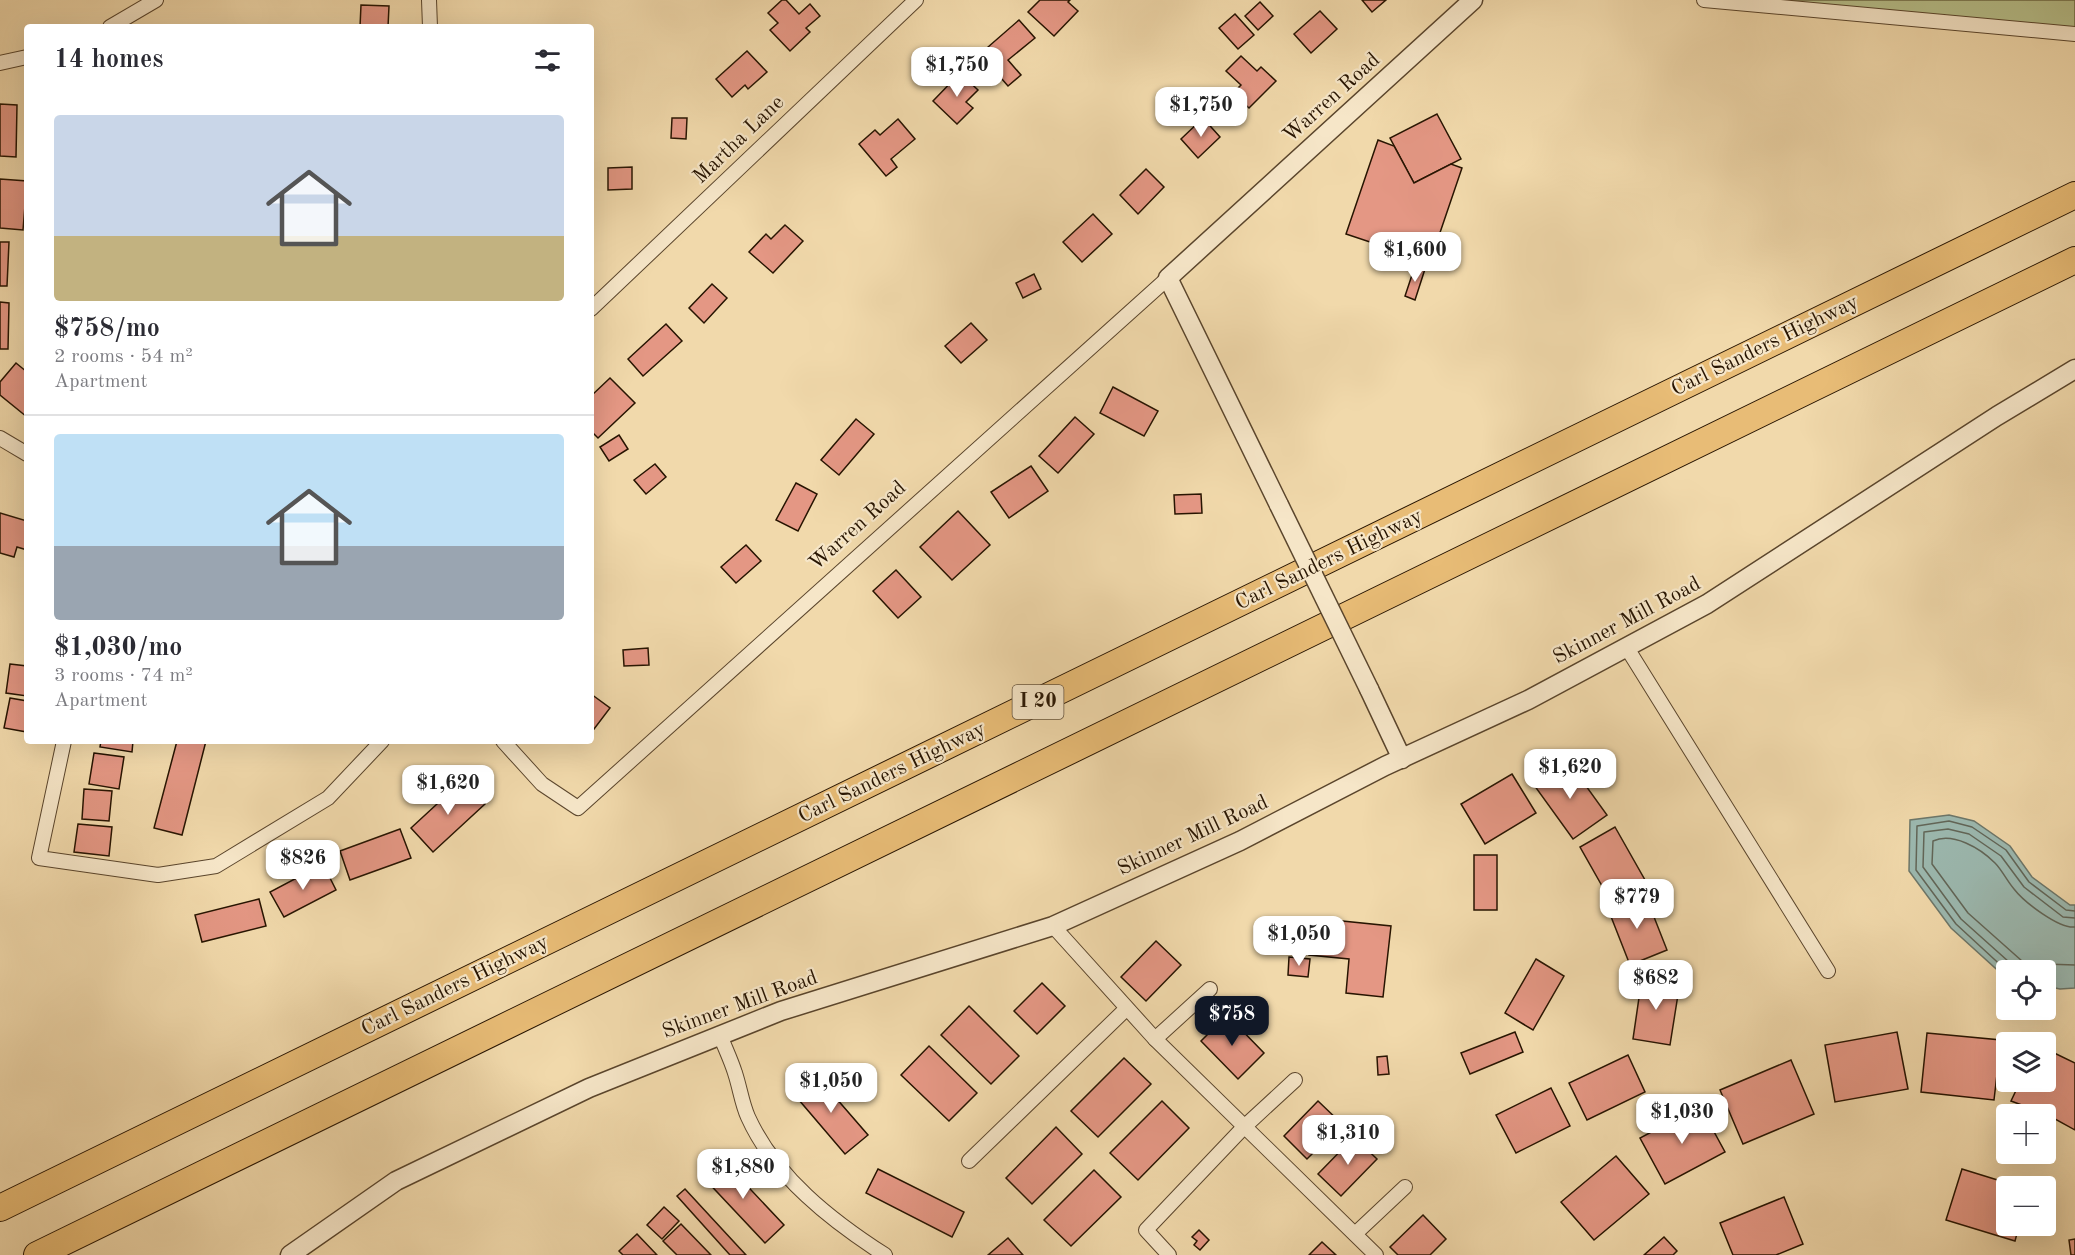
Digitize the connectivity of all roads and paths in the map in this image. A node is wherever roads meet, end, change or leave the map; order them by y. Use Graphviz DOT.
graph roads {
  1 [pos="156,0"];
  2 [pos="429,0"];
  3 [pos="916,0"];
  4 [pos="1473,0"];
  5 [pos="1704,0"];
  6 [pos="115,24"];
  7 [pos="430,24"];
  8 [pos="2075,34"];
  9 [pos="24,58"];
  10 [pos="0,63"];
  11 [pos="2075,195"];
  12 [pos="2075,260"];
  13 [pos="1168,278"];
  14 [pos="594,306"];
  15 [pos="2075,369"];
  16 [pos="0,438"];
  17 [pos="24,452"];
  18 [pos="1627,648"];
  19 [pos="63,744"];
  20 [pos="379,744"];
  21 [pos="506,744"];
  22 [pos="1402,759"];
  23 [pos="1053,926"];
  24 [pos="1828,971"];
  25 [pos="1209,989"];
  26 [pos="1126,1009"];
  27 [pos="720,1035"];
  28 [pos="1155,1040"];
  29 [pos="1295,1080"];
  30 [pos="1243,1128"];
  31 [pos="969,1161"];
  32 [pos="1405,1187"];
  33 [pos="0,1208"];
  34 [pos="1354,1234"];
  35 [pos="37,1255"];
  36 [pos="290,1255"];
  37 [pos="885,1255"];
  38 [pos="1169,1255"];
  39 [pos="1376,1255"];
  1 -- 6 [label="street"];
  2 -- 7 [label="street"];
  3 -- 14 [label="street, Martha Lane"];
  4 -- 13 [label="street, Warren Road"];
  5 -- 8 [label="street"];
  9 -- 10 [label="street"];
  11 -- 33 [label="highway, Carl Sanders Highway / I 20"];
  12 -- 35 [label="highway"];
  13 -- 21 [label="street, Warren Road"];
  13 -- 22 [label="street, bridge"];
  15 -- 18 [label="street, Skinner Mill Road"];
  16 -- 17 [label="street"];
  18 -- 22 [label="street, Skinner Mill Road"];
  18 -- 24 [label="street"];
  19 -- 20 [label="street"];
  22 -- 23 [label="street, Skinner Mill Road"];
  23 -- 26 [label="street"];
  23 -- 27 [label="street, Skinner Mill Road"];
  25 -- 28 [label="street"];
  26 -- 28 [label="street"];
  26 -- 31 [label="street"];
  27 -- 36 [label="street, Skinner Mill Road"];
  27 -- 37 [label="street"];
  28 -- 30 [label="street"];
  29 -- 30 [label="street"];
  30 -- 34 [label="street"];
  30 -- 38 [label="street"];
  32 -- 34 [label="street"];
  34 -- 39 [label="street"];
}
